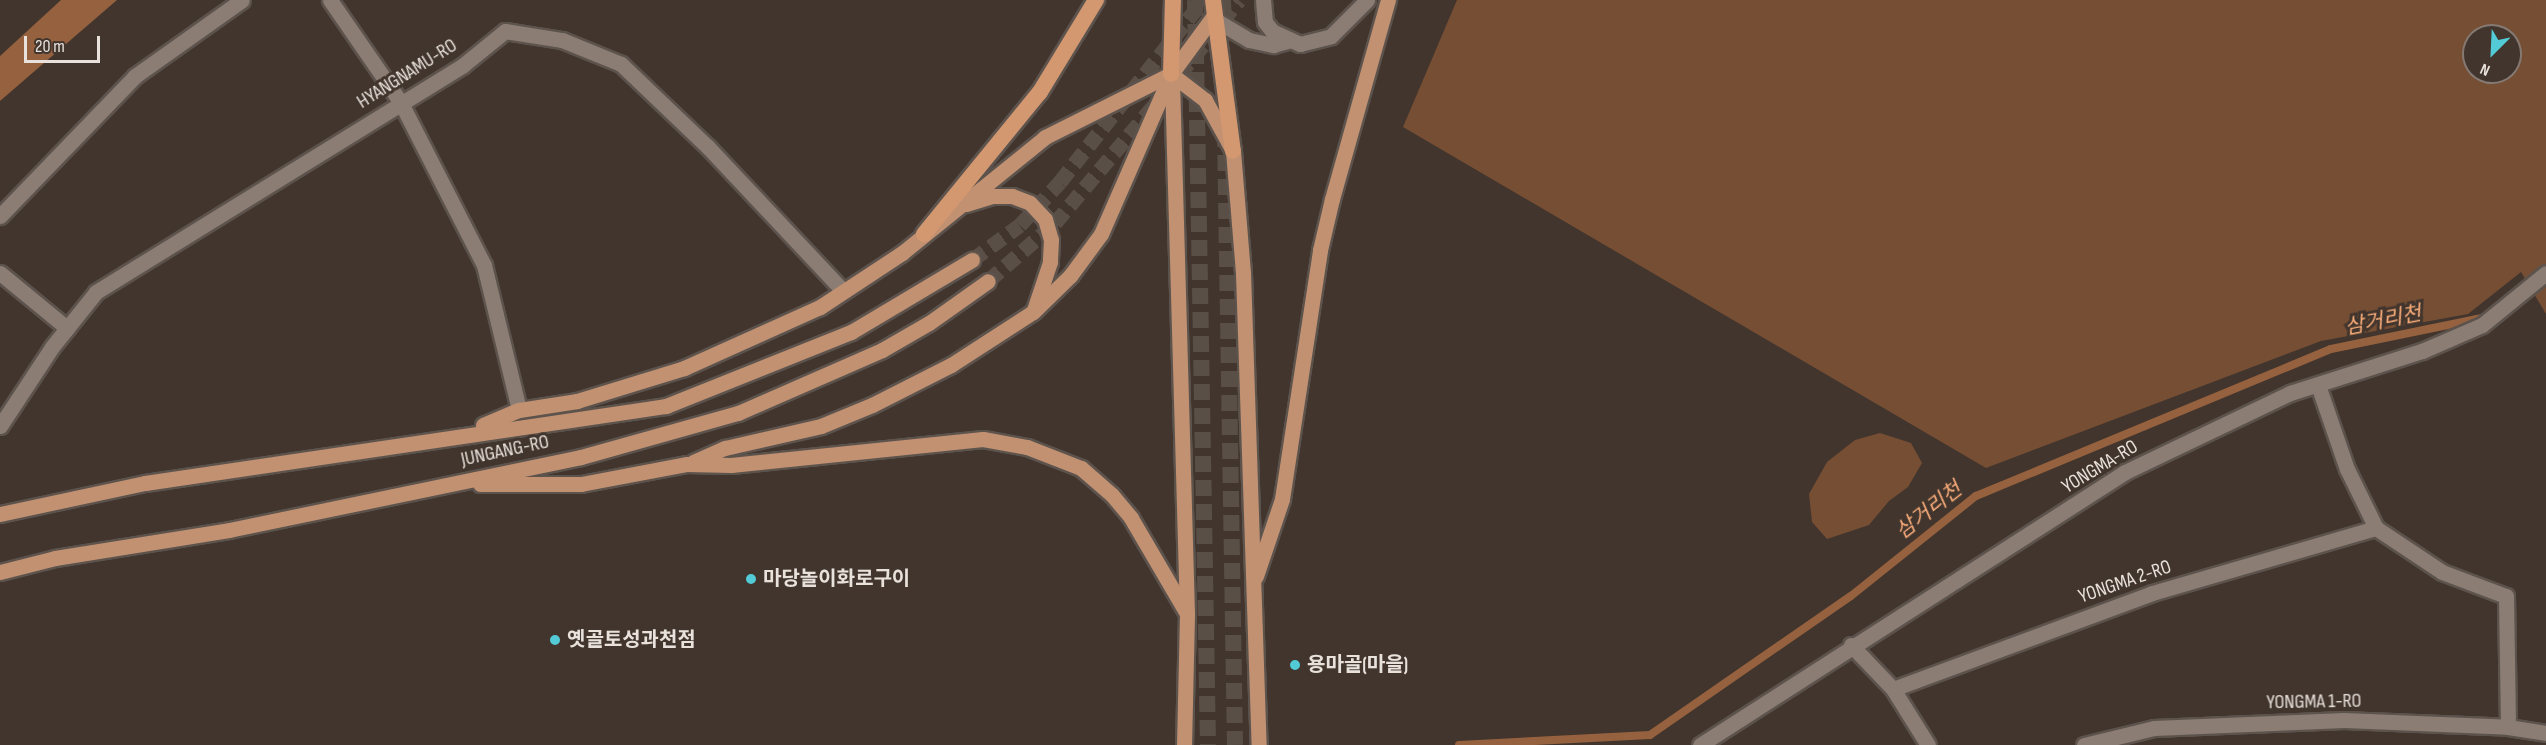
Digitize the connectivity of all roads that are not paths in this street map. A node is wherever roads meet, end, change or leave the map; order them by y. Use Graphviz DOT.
graph roads {
  1 [pos="242,0"];
  2 [pos="330,0"];
  3 [pos="1096,0"];
  4 [pos="1173,0"];
  5 [pos="1213,0"];
  6 [pos="1220,0"];
  7 [pos="1263,0"];
  8 [pos="1367,0"];
  9 [pos="1388,0"];
  10 [pos="1212,18"];
  11 [pos="1288,41"];
  12 [pos="1172,74"];
  13 [pos="401,103"];
  14 [pos="1233,151"];
  15 [pos="951,212"];
  16 [pos="0,216"];
  17 [pos="924,234"];
  18 [pos="972,260"];
  19 [pos="0,273"];
  20 [pos="2546,273"];
  21 [pos="988,281"];
  22 [pos="843,291"];
  23 [pos="1033,312"];
  24 [pos="67,328"];
  25 [pos="2318,385"];
  26 [pos="519,411"];
  27 [pos="0,426"];
  28 [pos="462,434"];
  29 [pos="687,464"];
  30 [pos="447,484"];
  31 [pos="0,514"];
  32 [pos="2376,528"];
  33 [pos="0,572"];
  34 [pos="1252,587"];
  35 [pos="1187,614"];
  36 [pos="1851,645"];
  37 [pos="1893,689"];
  38 [pos="2508,727"];
  39 [pos="2546,733"];
  40 [pos="1184,745"];
  41 [pos="1259,745"];
  42 [pos="1700,745"];
  43 [pos="1928,745"];
  44 [pos="2084,745"];
  1 -- 16 [label="street"];
  2 -- 13 [label="street"];
  3 -- 17 [label="highway"];
  4 -- 12 [label="highway"];
  5 -- 10 [label="highway"];
  6 -- 10 [label="street"];
  7 -- 11 [label="street"];
  8 -- 11 [label="street"];
  9 -- 34 [label="main road"];
  10 -- 11 [label="street"];
  10 -- 12 [label="main road"];
  10 -- 14 [label="highway"];
  12 -- 14 [label="main road"];
  12 -- 15 [label="main road"];
  12 -- 23 [label="main road"];
  12 -- 35 [label="main road"];
  13 -- 22 [label="street, HYANGNAMU-RO"];
  13 -- 24 [label="street, HYANGNAMU-RO"];
  13 -- 26 [label="street"];
  14 -- 34 [label="main road"];
  15 -- 17 [label="main road"];
  15 -- 23 [label="main road"];
  17 -- 22 [label="main road"];
  18 -- 28 [label="main road, JUNGANG-RO"];
  19 -- 24 [label="street"];
  20 -- 25 [label="street, YONGMA-RO"];
  21 -- 30 [label="main road, JUNGANG-RO"];
  22 -- 26 [label="main road"];
  23 -- 29 [label="main road"];
  24 -- 27 [label="street, HYANGNAMU-RO"];
  25 -- 32 [label="street"];
  25 -- 36 [label="street, YONGMA-RO"];
  26 -- 28 [label="main road"];
  28 -- 31 [label="main road, JUNGANG-RO"];
  29 -- 30 [label="main road"];
  29 -- 35 [label="main road"];
  30 -- 33 [label="main road, JUNGANG-RO"];
  32 -- 37 [label="street, YONGMA 2-RO"];
  32 -- 38 [label="street"];
  34 -- 41 [label="main road"];
  35 -- 40 [label="main road"];
  36 -- 37 [label="street"];
  36 -- 42 [label="street, YONGMA-RO"];
  37 -- 43 [label="street"];
  38 -- 39 [label="street, YONGMA 1-RO"];
  38 -- 44 [label="street, YONGMA 1-RO"];
}
